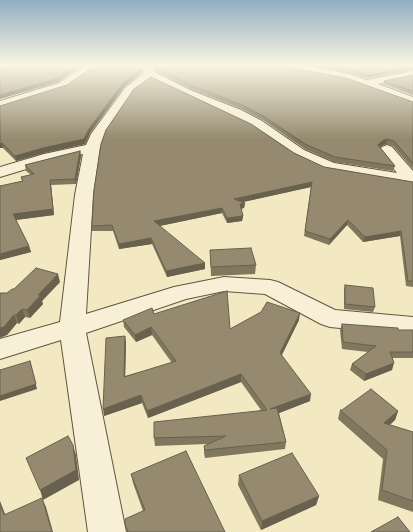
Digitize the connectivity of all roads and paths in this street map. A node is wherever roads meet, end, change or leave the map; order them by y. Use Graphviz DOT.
graph roads {
  1 [pos="48,90"];
  2 [pos="129,90"];
  3 [pos="182,90"];
  4 [pos="384,90"];
  5 [pos="413,101"];
  6 [pos="0,105"];
  7 [pos="92,148"];
  8 [pos="387,150"];
  9 [pos="0,172"];
  10 [pos="412,181"];
  11 [pos="413,326"];
  12 [pos="72,328"];
  13 [pos="0,349"];
  14 [pos="107,532"];
  1 -- 6 [label="street"];
  2 -- 7 [label="street"];
  3 -- 10 [label="street"];
  4 -- 5 [label="street"];
  7 -- 9 [label="street"];
  7 -- 12 [label="street"];
  8 -- 10 [label="street"];
  11 -- 12 [label="street"];
  12 -- 13 [label="street"];
  12 -- 14 [label="street"];
}
